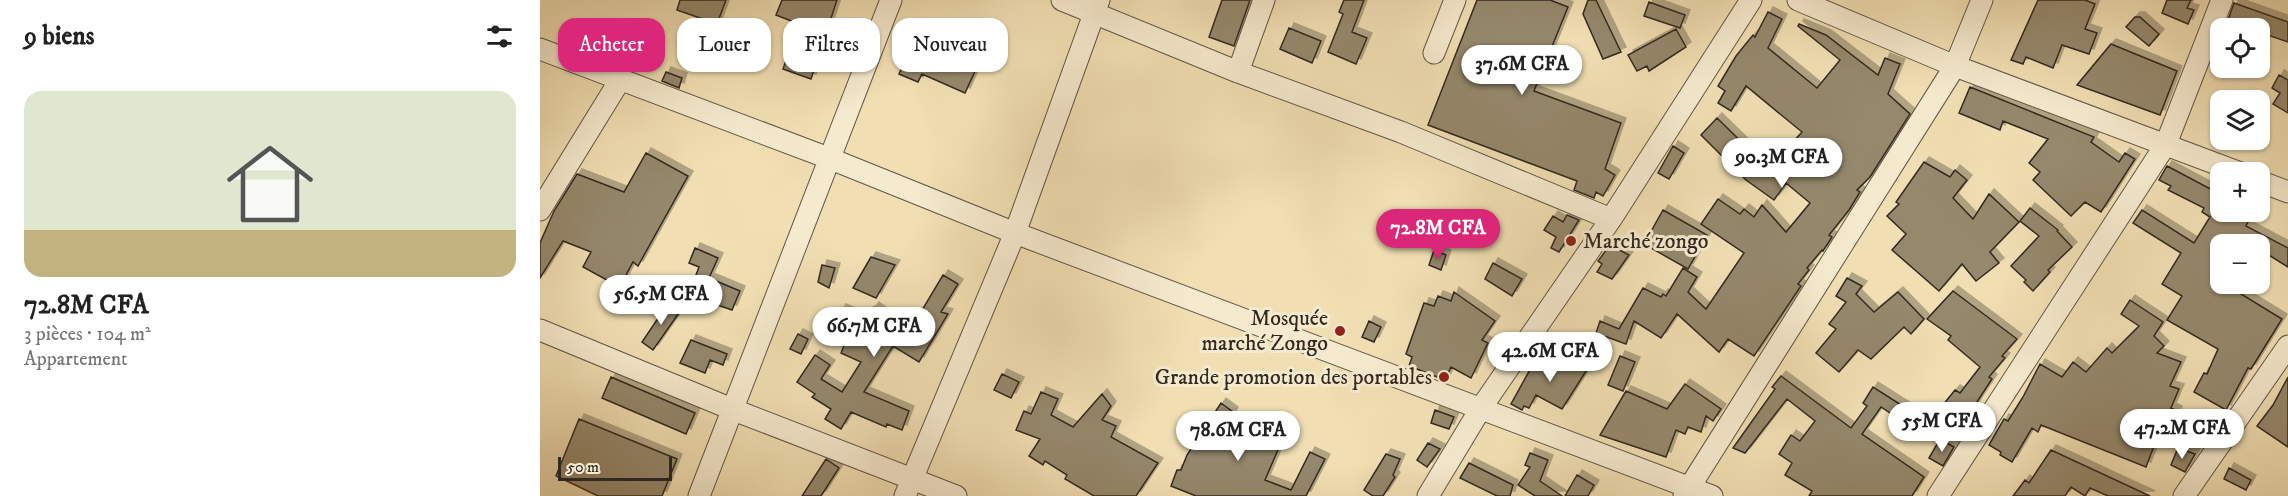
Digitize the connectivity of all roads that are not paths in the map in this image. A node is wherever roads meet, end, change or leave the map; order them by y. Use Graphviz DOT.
graph roads {
  1 [pos="891,0"];
  2 [pos="1062,0"];
  3 [pos="1264,0"];
  4 [pos="1455,0"];
  5 [pos="1751,0"];
  6 [pos="1798,0"];
  7 [pos="1982,0"];
  8 [pos="2222,0"];
  9 [pos="1097,7"];
  10 [pos="540,49"];
  11 [pos="1434,53"];
  12 [pos="1955,66"];
  13 [pos="1238,72"];
  14 [pos="620,80"];
  15 [pos="2166,144"];
  16 [pos="831,159"];
  17 [pos="2212,162"];
  18 [pos="2270,185"];
  19 [pos="2288,192"];
  20 [pos="540,210"];
  21 [pos="1611,219"];
  22 [pos="1015,233"];
  23 [pos="540,330"];
  24 [pos="2288,346"];
  25 [pos="1481,408"];
  26 [pos="734,410"];
  27 [pos="908,487"];
  28 [pos="1687,492"];
  29 [pos="699,496"];
  30 [pos="956,496"];
  31 [pos="1428,496"];
  32 [pos="1712,496"];
  33 [pos="1938,496"];
  34 [pos="2184,496"];
  1 -- 16 [label="street"];
  2 -- 9 [label="street"];
  3 -- 13 [label="street"];
  4 -- 11 [label="street"];
  5 -- 21 [label="street"];
  6 -- 12 [label="street"];
  7 -- 12 [label="street"];
  8 -- 15 [label="street"];
  9 -- 13 [label="street"];
  9 -- 22 [label="street"];
  10 -- 14 [label="street"];
  12 -- 15 [label="street"];
  12 -- 28 [label="street"];
  13 -- 21 [label="street"];
  14 -- 16 [label="street"];
  14 -- 20 [label="street"];
  15 -- 17 [label="street"];
  15 -- 33 [label="street"];
  16 -- 22 [label="street"];
  16 -- 26 [label="street"];
  18 -- 19 [label="street"];
  21 -- 25 [label="street"];
  22 -- 25 [label="street"];
  22 -- 27 [label="street"];
  23 -- 26 [label="street"];
  24 -- 34 [label="street"];
  25 -- 28 [label="street"];
  25 -- 31 [label="street"];
  26 -- 27 [label="street"];
  26 -- 29 [label="street"];
  27 -- 30 [label="street"];
  28 -- 32 [label="street"];
}
